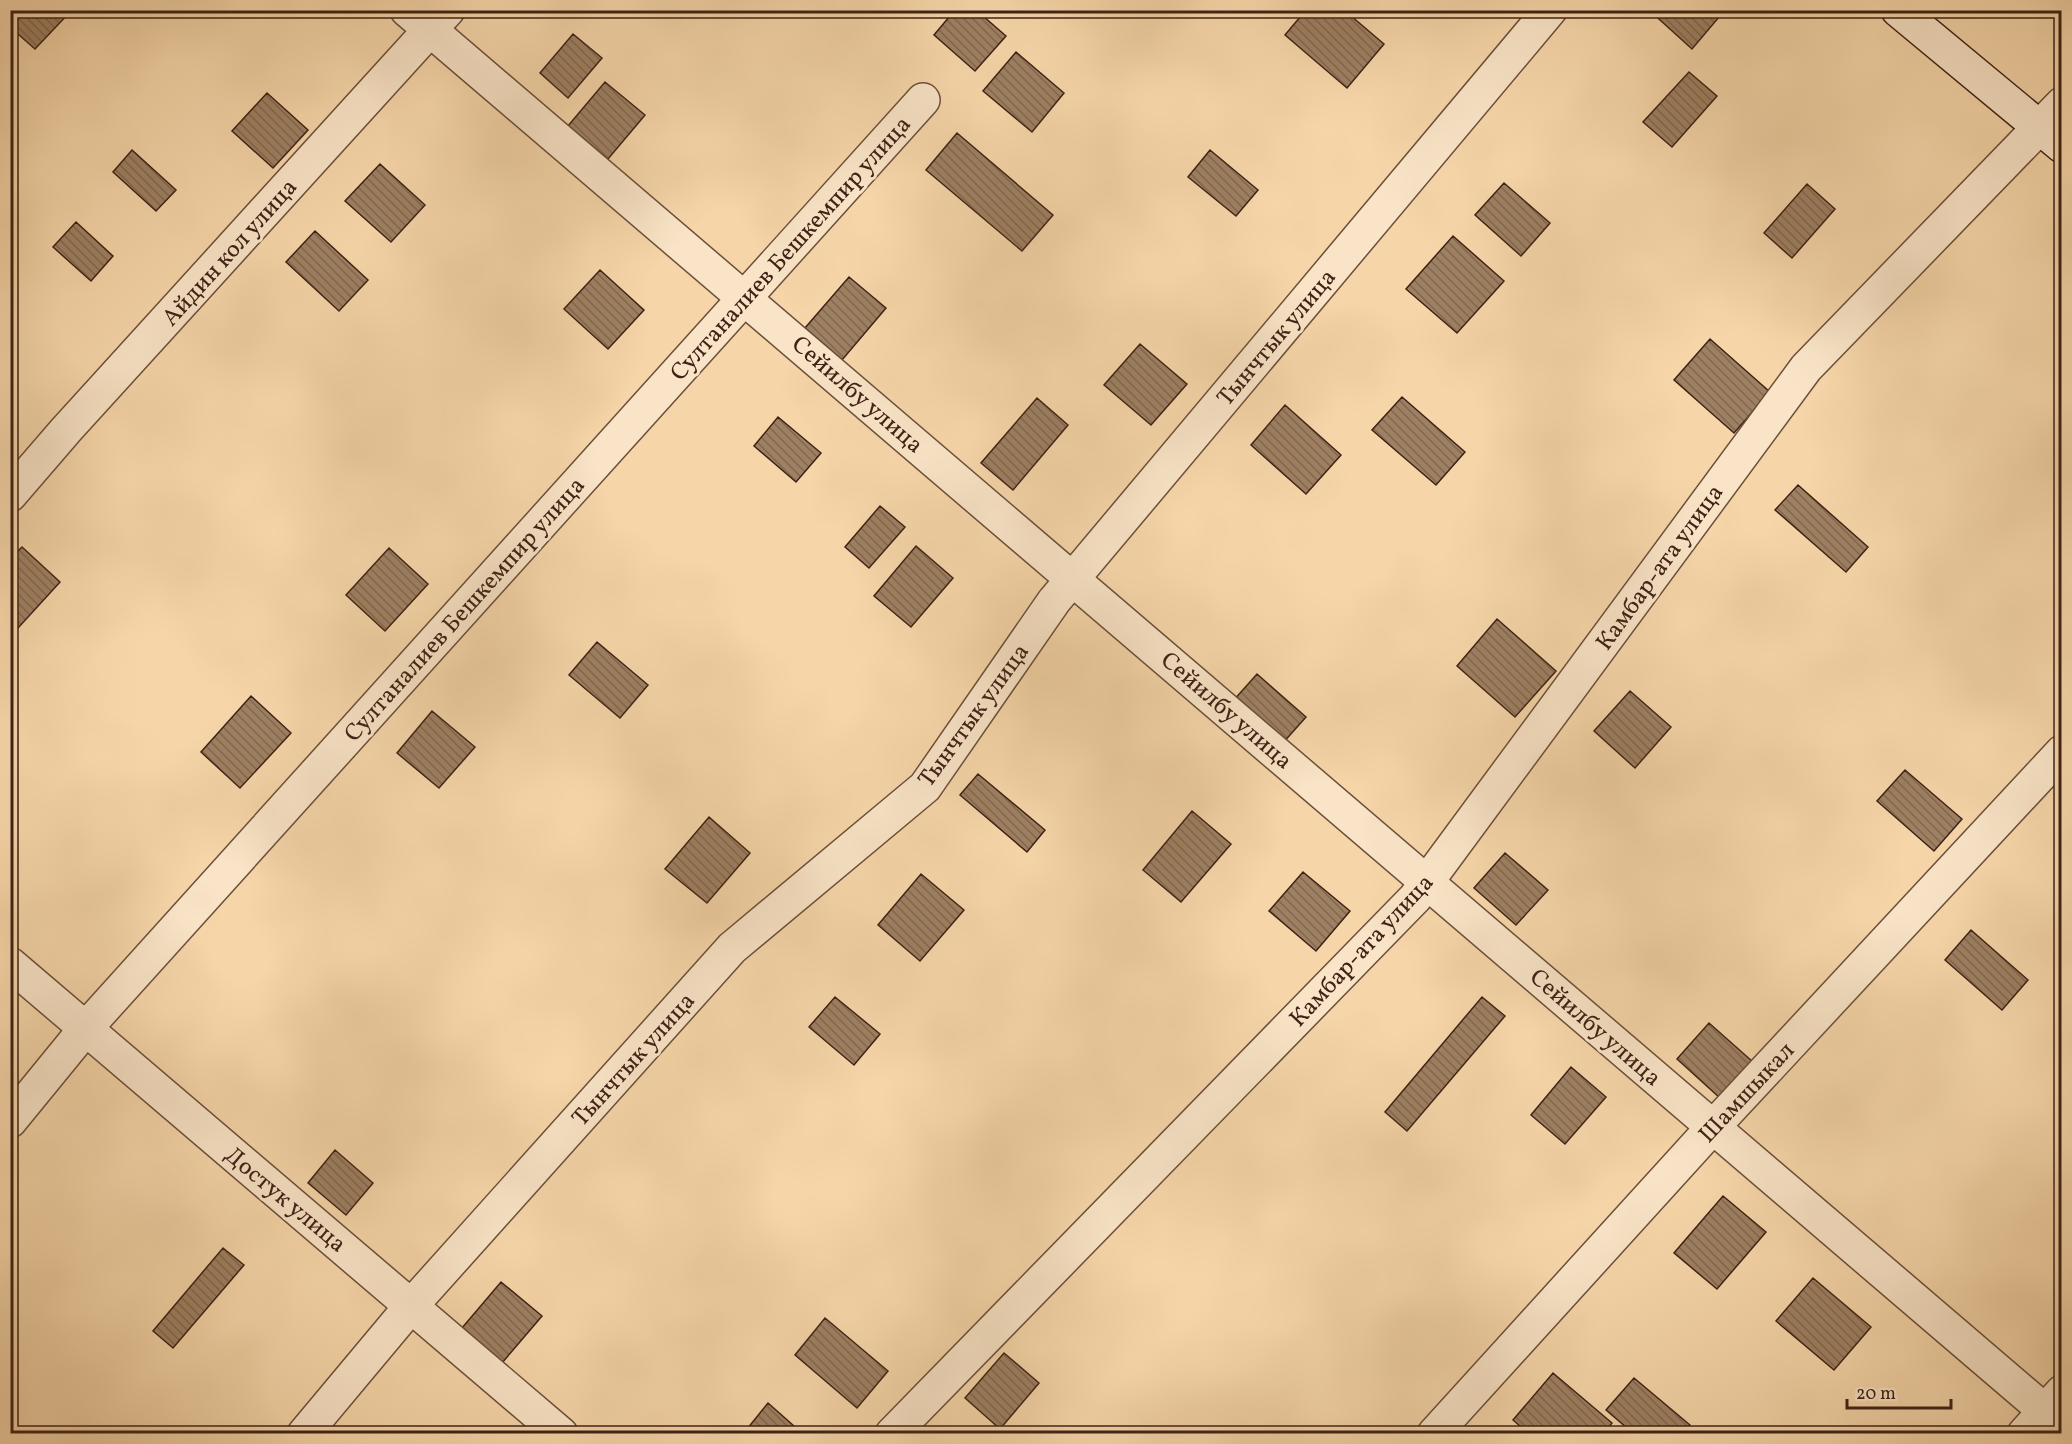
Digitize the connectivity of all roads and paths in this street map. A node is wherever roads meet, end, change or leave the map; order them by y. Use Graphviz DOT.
graph roads {
  1 [pos="1550,10"];
  2 [pos="1898,10"];
  3 [pos="429,17"];
  4 [pos="922,100"];
  5 [pos="2061,104"];
  6 [pos="2050,137"];
  7 [pos="745,297"];
  8 [pos="10,495"];
  9 [pos="1073,578"];
  10 [pos="2061,752"];
  11 [pos="1426,881"];
  12 [pos="10,964"];
  13 [pos="86,1028"];
  14 [pos="10,1121"];
  15 [pos="1713,1127"];
  16 [pos="411,1306"];
  17 [pos="2043,1412"];
  18 [pos="304,1434"];
  19 [pos="561,1434"];
  20 [pos="892,1434"];
  21 [pos="1434,1434"];
  1 -- 9 [label="street, Тынчтык улица"];
  2 -- 6 [label="street"];
  3 -- 7 [label="street, Сейилбу улица"];
  3 -- 8 [label="street, Айдин кол улица"];
  4 -- 7 [label="street, Султаналиев Бешкемпир улица"];
  5 -- 6 [label="street, Камбар-ата улица"];
  6 -- 11 [label="street, Камбар-ата улица"];
  7 -- 9 [label="street, Сейилбу улица"];
  7 -- 13 [label="street, Султаналиев Бешкемпир улица"];
  9 -- 11 [label="street, Сейилбу улица"];
  9 -- 16 [label="street, Тынчтык улица"];
  10 -- 15 [label="street, Шамшыкал"];
  11 -- 15 [label="street, Сейилбу улица"];
  11 -- 20 [label="street, Камбар-ата улица"];
  12 -- 13 [label="street, Достук улица"];
  13 -- 14 [label="street, Султаналиев Бешкемпир улица"];
  13 -- 16 [label="street, Достук улица"];
  15 -- 17 [label="street, Сейилбу улица"];
  15 -- 21 [label="street, Шамшыкал"];
  16 -- 18 [label="street, Тынчтык улица"];
  16 -- 19 [label="street, Достук улица"];
}
